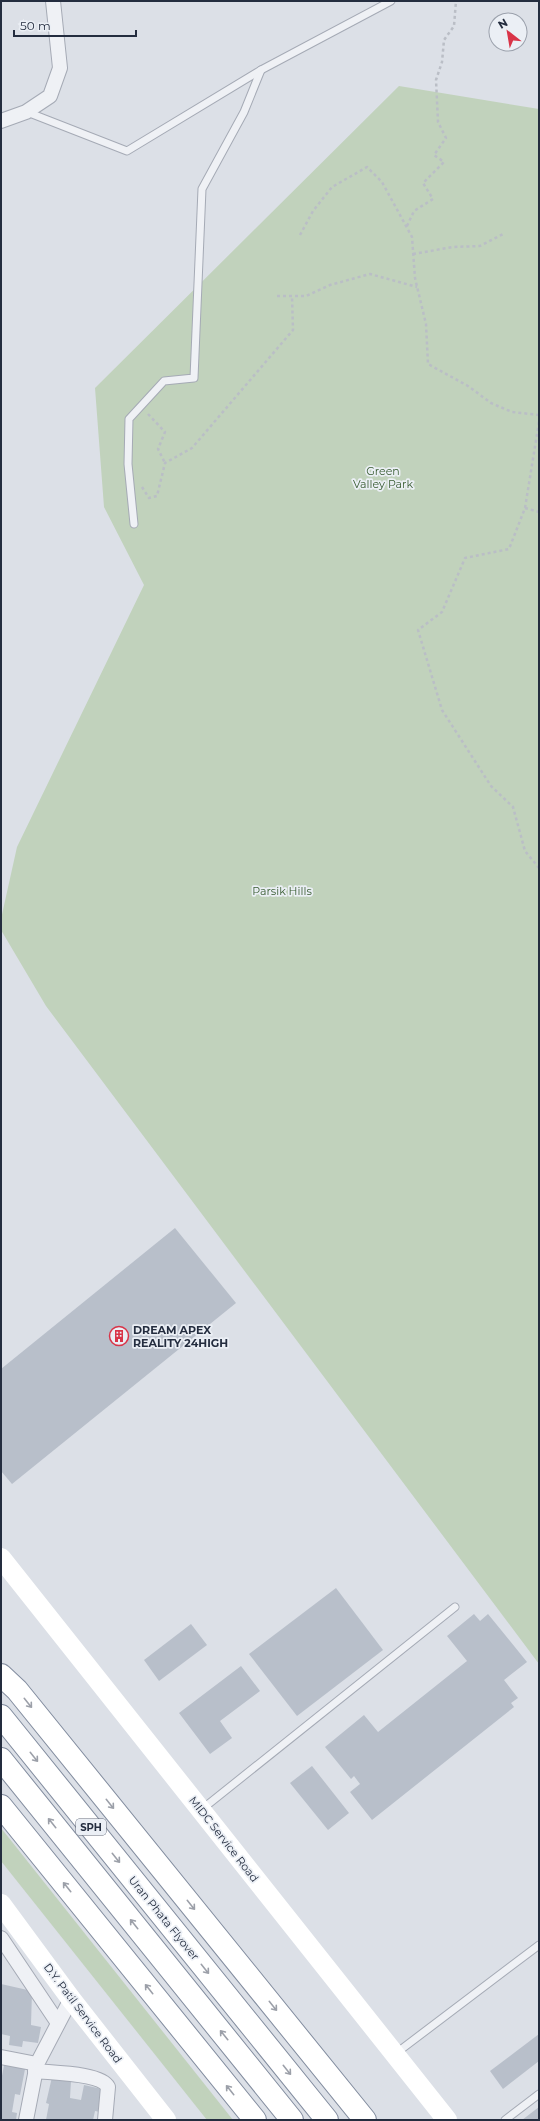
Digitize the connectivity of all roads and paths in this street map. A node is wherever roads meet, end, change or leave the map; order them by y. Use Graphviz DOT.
graph roads {
  1 [pos="53,1"];
  2 [pos="391,1"];
  3 [pos="456,1"];
  4 [pos="261,70"];
  5 [pos="26,112"];
  6 [pos="1,121"];
  7 [pos="407,227"];
  8 [pos="505,233"];
  9 [pos="300,235"];
  10 [pos="413,254"];
  11 [pos="417,287"];
  12 [pos="277,296"];
  13 [pos="292,296"];
  14 [pos="141,406"];
  15 [pos="539,415"];
  16 [pos="539,422"];
  17 [pos="165,463"];
  18 [pos="157,496"];
  19 [pos="525,508"];
  20 [pos="539,512"];
  21 [pos="134,524"];
  22 [pos="539,868"];
  23 [pos="1,1558"];
  24 [pos="455,1607"];
  25 [pos="1,1675"];
  26 [pos="1,1716"];
  27 [pos="1,1760"];
  28 [pos="1,1806"];
  29 [pos="201,1810"];
  30 [pos="1,1904"];
  31 [pos="1,1938"];
  32 [pos="539,1945"];
  33 [pos="71,1999"];
  34 [pos="58,2023"];
  35 [pos="395,2054"];
  36 [pos="1,2056"];
  37 [pos="36,2067"];
  38 [pos="539,2094"];
  39 [pos="26,2120"];
  40 [pos="105,2120"];
  41 [pos="166,2120"];
  42 [pos="255,2120"];
  43 [pos="292,2120"];
  44 [pos="327,2120"];
  45 [pos="365,2120"];
  46 [pos="447,2120"];
  47 [pos="505,2120"];
  1 -- 5 [label="street"];
  2 -- 4 [label="lane"];
  3 -- 7 [label="path"];
  4 -- 5 [label="lane"];
  4 -- 14 [label="lane"];
  5 -- 6 [label="street"];
  7 -- 9 [label="path"];
  7 -- 10 [label="path"];
  8 -- 10 [label="path"];
  10 -- 11 [label="path"];
  11 -- 13 [label="path"];
  11 -- 15 [label="path"];
  12 -- 13 [label="path"];
  13 -- 17 [label="path"];
  14 -- 17 [label="path"];
  14 -- 21 [label="lane"];
  16 -- 19 [label="path"];
  17 -- 18 [label="path"];
  19 -- 20 [label="path"];
  19 -- 22 [label="path"];
  23 -- 29 [label="street, MIDC Service Road"];
  24 -- 29 [label="lane"];
  25 -- 45 [label="highway, one-way"];
  26 -- 44 [label="highway, Uran Phata Flyover / SPH, one-way"];
  43 -- 27 [label="highway, SPH, one-way"];
  42 -- 28 [label="highway, one-way"];
  29 -- 35 [label="street, MIDC Service Road"];
  30 -- 33 [label="street, D.Y. Patil Service Road"];
  31 -- 34 [label="street"];
  32 -- 35 [label="lane"];
  33 -- 34 [label="street"];
  33 -- 41 [label="street, D.Y. Patil Service Road"];
  34 -- 37 [label="street"];
  35 -- 46 [label="street, MIDC Service Road"];
  36 -- 37 [label="street"];
  37 -- 39 [label="street"];
  37 -- 40 [label="street"];
  38 -- 47 [label="lane"];
}
